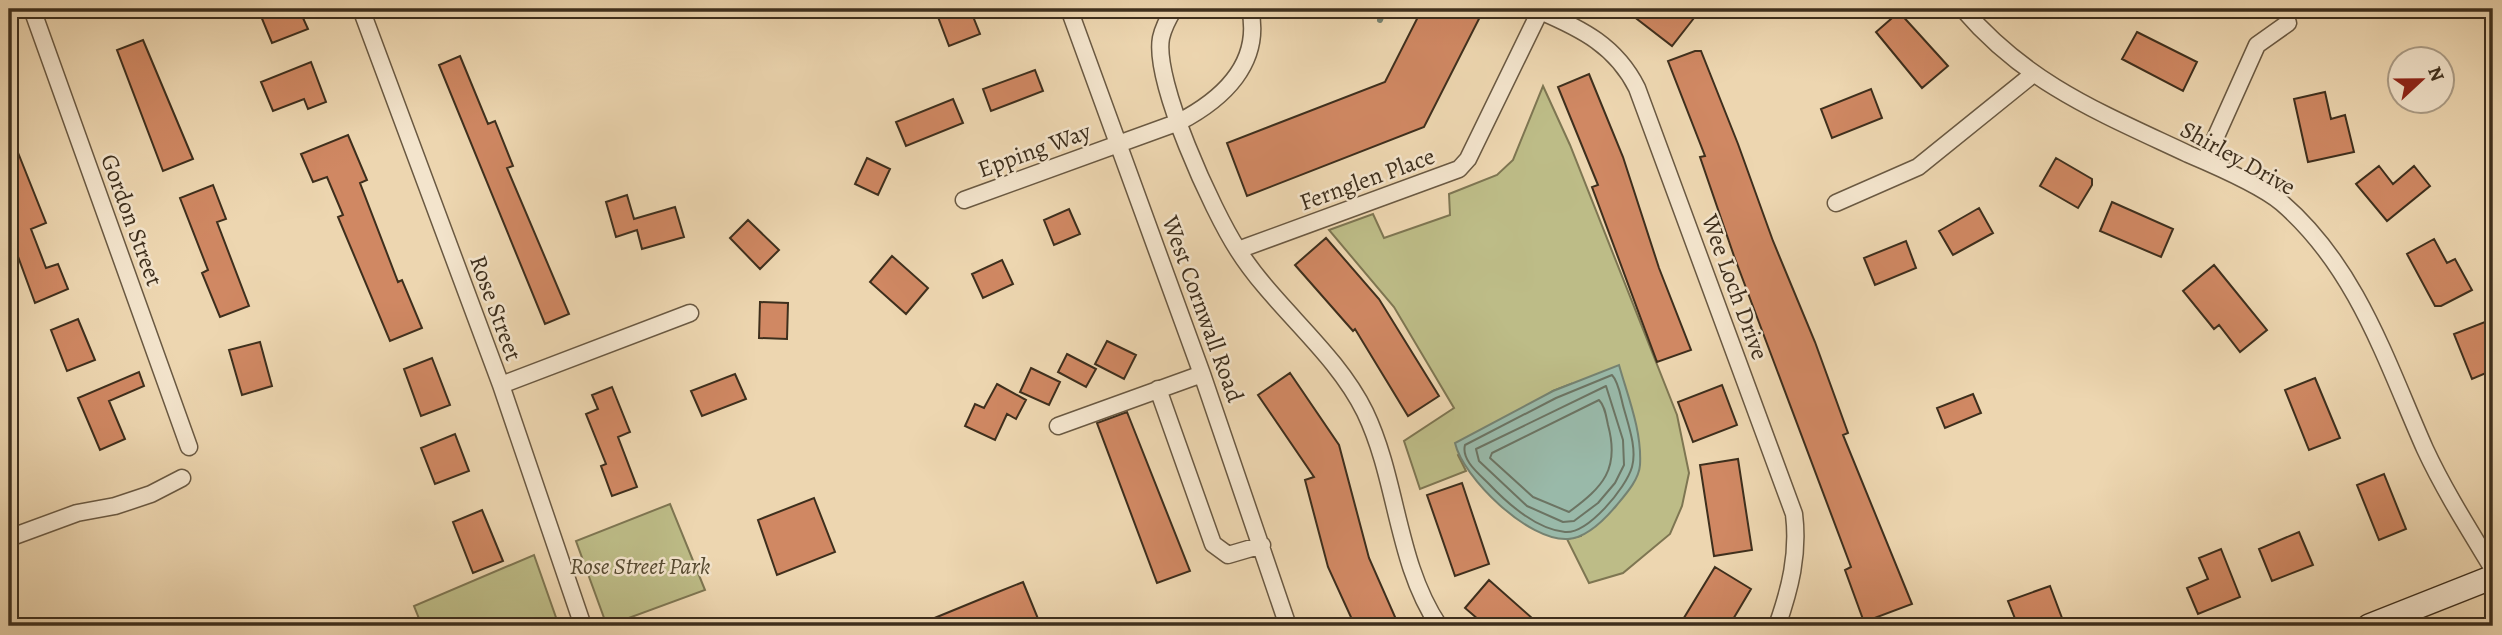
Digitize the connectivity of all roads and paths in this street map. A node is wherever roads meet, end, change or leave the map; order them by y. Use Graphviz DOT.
graph roads {
  1 [pos="32,9"];
  2 [pos="361,9"];
  3 [pos="1069,9"];
  4 [pos="1174,9"];
  5 [pos="1250,9"];
  6 [pos="1962,9"];
  7 [pos="1540,10"];
  8 [pos="2288,23"];
  9 [pos="2032,75"];
  10 [pos="1179,121"];
  11 [pos="1119,142"];
  12 [pos="2205,161"];
  13 [pos="964,200"];
  14 [pos="1836,203"];
  15 [pos="1238,250"];
  16 [pos="690,313"];
  17 [pos="1202,374"];
  18 [pos="500,385"];
  19 [pos="1158,389"];
  20 [pos="1058,426"];
  21 [pos="189,447"];
  22 [pos="182,478"];
  23 [pos="9,538"];
  24 [pos="1262,545"];
  25 [pos="2493,569"];
  26 [pos="2493,577"];
  27 [pos="583,626"];
  28 [pos="1288,626"];
  29 [pos="1439,626"];
  30 [pos="1777,626"];
  31 [pos="2369,626"];
  1 -- 21 [label="street, Gordon Street"];
  2 -- 18 [label="street, Rose Street"];
  3 -- 11 [label="street, West Cornwall Road"];
  4 -- 10 [label="street"];
  5 -- 10 [label="street, Epping Way"];
  6 -- 9 [label="street, Shirley Drive"];
  7 -- 15 [label="street, Fernglen Place"];
  7 -- 30 [label="street, Wee Loch Drive"];
  8 -- 12 [label="street"];
  9 -- 12 [label="street, Shirley Drive"];
  9 -- 14 [label="street"];
  10 -- 11 [label="street, Epping Way"];
  10 -- 15 [label="street"];
  11 -- 13 [label="street, Epping Way"];
  11 -- 17 [label="street, West Cornwall Road"];
  12 -- 25 [label="street, Shirley Drive"];
  15 -- 29 [label="street"];
  16 -- 18 [label="street"];
  17 -- 19 [label="street"];
  17 -- 24 [label="street, West Cornwall Road"];
  18 -- 27 [label="street, Rose Street"];
  19 -- 20 [label="street"];
  19 -- 24 [label="street"];
  22 -- 23 [label="street"];
  24 -- 28 [label="street, West Cornwall Road"];
  26 -- 31 [label="main road"];
}
